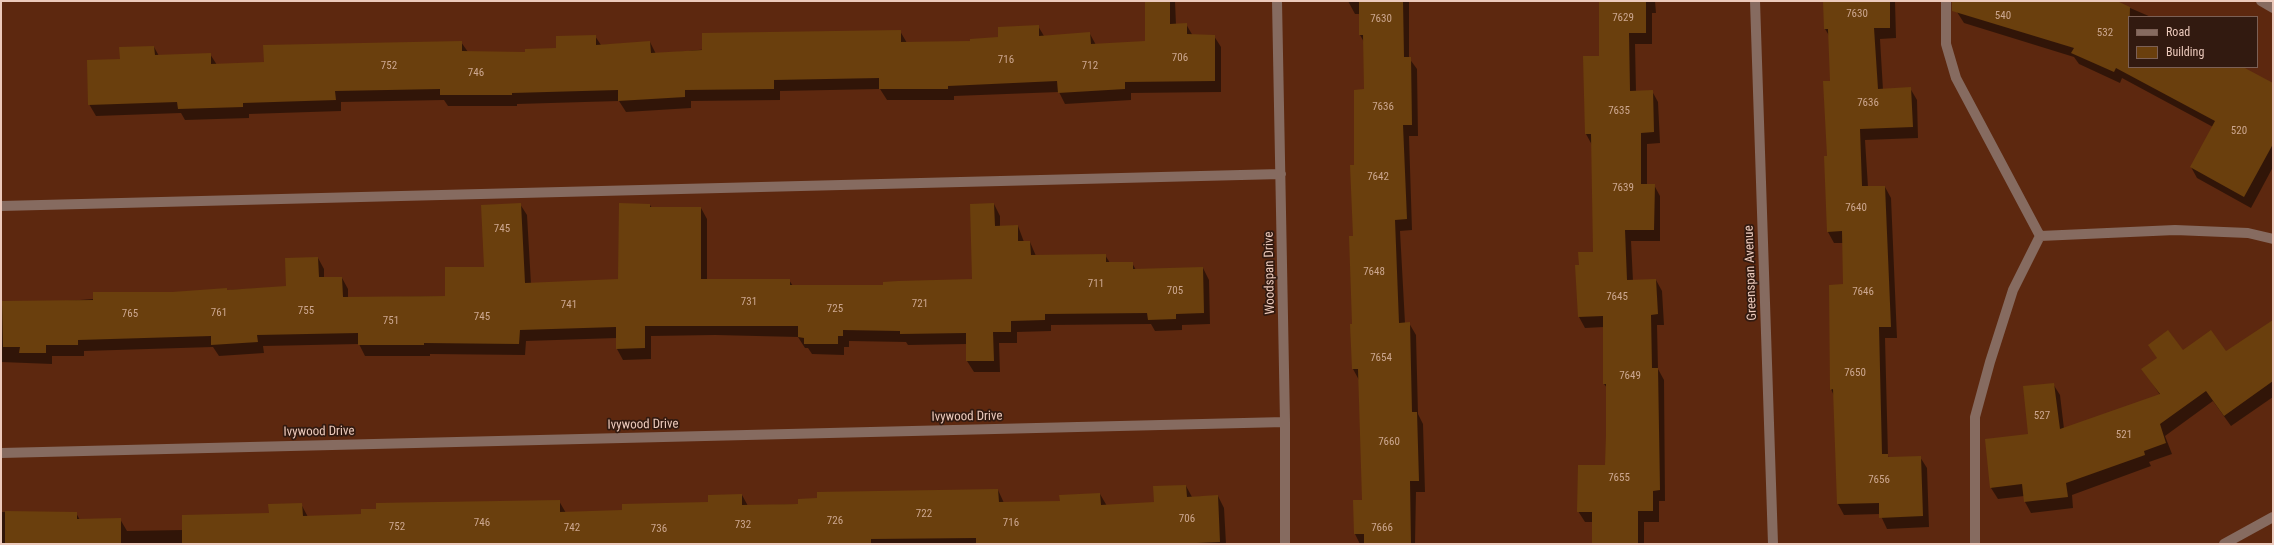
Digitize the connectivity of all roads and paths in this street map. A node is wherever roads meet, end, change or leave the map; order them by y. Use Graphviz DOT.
graph roads {
  1 [pos="1277,1"];
  2 [pos="1755,1"];
  3 [pos="1946,1"];
  4 [pos="2261,1"];
  5 [pos="2273,8"];
  6 [pos="1281,174"];
  7 [pos="1,206"];
  8 [pos="2040,236"];
  9 [pos="2273,239"];
  10 [pos="1286,422"];
  11 [pos="1,453"];
  12 [pos="2273,517"];
  13 [pos="1285,544"];
  14 [pos="1773,544"];
  15 [pos="1974,544"];
  16 [pos="2224,544"];
  1 -- 6 [label="street, Woodspan Drive"];
  2 -- 14 [label="street, Greenspan Avenue"];
  3 -- 8 [label="street"];
  4 -- 5 [label="street"];
  6 -- 7 [label="street"];
  6 -- 10 [label="street, Woodspan Drive"];
  8 -- 9 [label="street"];
  8 -- 15 [label="street"];
  10 -- 11 [label="street, Ivywood Drive"];
  10 -- 13 [label="street, Woodspan Drive"];
  12 -- 16 [label="street"];
}
